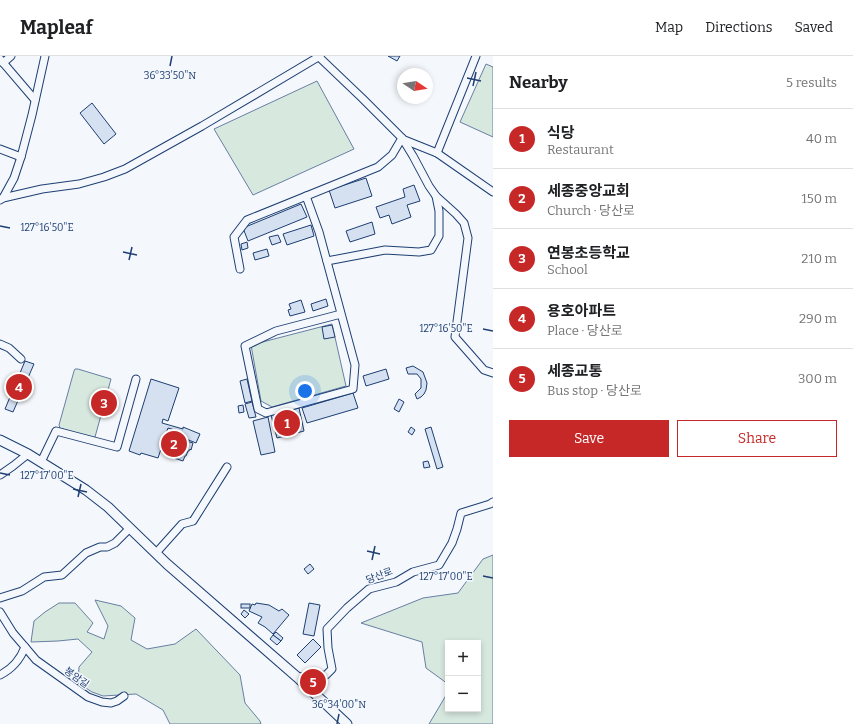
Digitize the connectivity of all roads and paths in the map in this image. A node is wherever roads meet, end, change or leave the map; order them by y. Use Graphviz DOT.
graph roads {
  1 [pos="11,56"];
  2 [pos="45,56"];
  3 [pos="320,56"];
  4 [pos="476,56"];
  5 [pos="2,61"];
  6 [pos="35,100"];
  7 [pos="402,138"];
  8 [pos="0,149"];
  9 [pos="437,153"];
  10 [pos="20,157"];
  11 [pos="493,192"];
  12 [pos="306,196"];
  13 [pos="436,196"];
  14 [pos="2,199"];
  15 [pos="327,261"];
  16 [pos="240,269"];
  17 [pos="341,314"];
  18 [pos="0,344"];
  19 [pos="22,359"];
  20 [pos="493,373"];
  21 [pos="136,379"];
  22 [pos="0,440"];
  23 [pos="28,454"];
  24 [pos="41,462"];
  25 [pos="227,467"];
  26 [pos="0,475"];
  27 [pos="493,502"];
  28 [pos="130,528"];
  29 [pos="156,553"];
  30 [pos="0,598"];
  31 [pos="0,612"];
  32 [pos="25,647"];
  33 [pos="0,675"];
  34 [pos="297,677"];
  35 [pos="124,696"];
  36 [pos="347,724"];
  1 -- 5 [label="street"];
  2 -- 6 [label="street"];
  3 -- 7 [label="street"];
  3 -- 14 [label="street"];
  4 -- 9 [label="street"];
  5 -- 6 [label="street"];
  6 -- 10 [label="street"];
  7 -- 9 [label="street"];
  7 -- 12 [label="street"];
  7 -- 13 [label="street"];
  8 -- 10 [label="street"];
  9 -- 11 [label="street"];
  10 -- 14 [label="street"];
  12 -- 15 [label="street"];
  12 -- 16 [label="street"];
  13 -- 15 [label="street"];
  13 -- 20 [label="street"];
  15 -- 17 [label="street"];
  17 -- 17 [label="street"];
  18 -- 19 [label="street"];
  21 -- 24 [label="street"];
  22 -- 23 [label="main road"];
  23 -- 24 [label="main road"];
  23 -- 26 [label="street"];
  24 -- 28 [label="main road"];
  25 -- 29 [label="street"];
  27 -- 34 [label="street, 당산로"];
  28 -- 29 [label="main road"];
  28 -- 30 [label="street"];
  29 -- 34 [label="main road"];
  31 -- 32 [label="street, 봉암길"];
  32 -- 33 [label="street"];
  32 -- 35 [label="street, 봉암길"];
  34 -- 36 [label="main road"];
}
